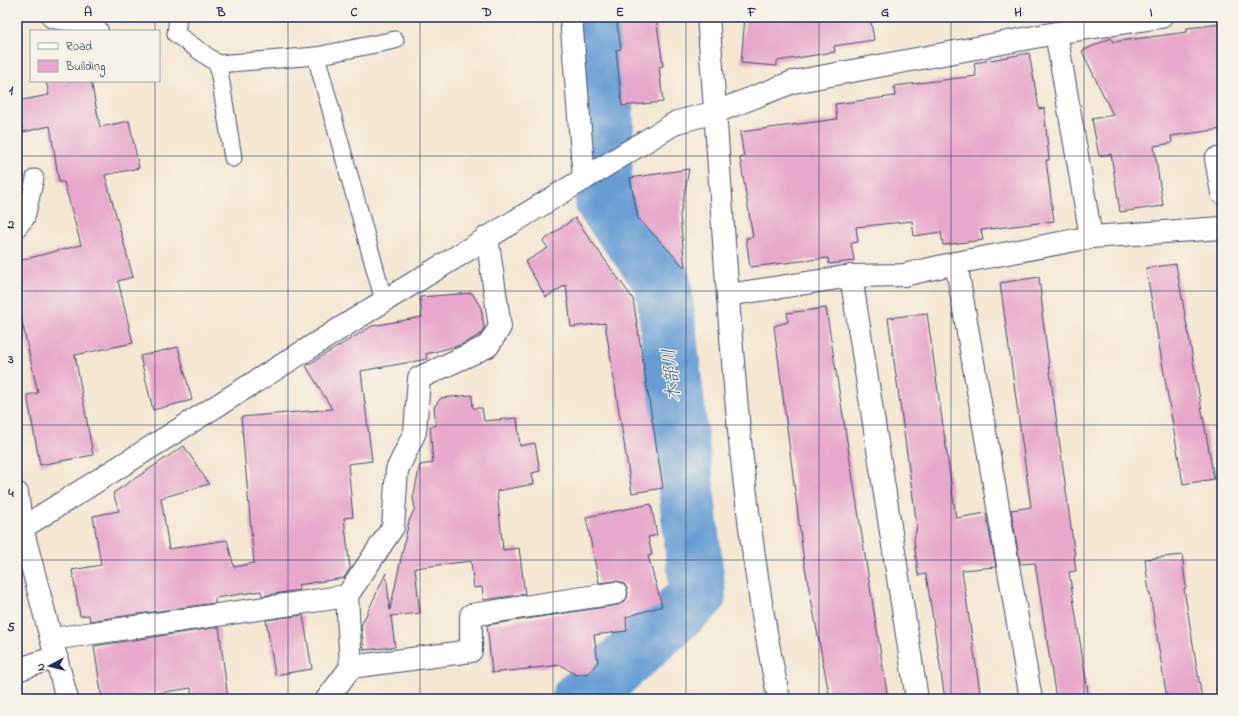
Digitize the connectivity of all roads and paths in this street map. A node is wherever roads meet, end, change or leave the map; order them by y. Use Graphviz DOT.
graph roads {
  1 [pos="53,17"];
  2 [pos="178,17"];
  3 [pos="571,17"];
  4 [pos="708,17"];
  5 [pos="1161,17"];
  6 [pos="95,30"];
  7 [pos="1056,33"];
  8 [pos="395,40"];
  9 [pos="316,56"];
  10 [pos="218,64"];
  11 [pos="716,112"];
  12 [pos="233,158"];
  13 [pos="1222,158"];
  14 [pos="35,178"];
  15 [pos="584,179"];
  16 [pos="1222,193"];
  17 [pos="1222,228"];
  18 [pos="17,229"];
  19 [pos="487,237"];
  20 [pos="1091,237"];
  21 [pos="956,263"];
  22 [pos="851,276"];
  23 [pos="728,295"];
  24 [pos="384,301"];
  25 [pos="17,493"];
  26 [pos="20,529"];
  27 [pos="616,593"];
  28 [pos="347,596"];
  29 [pos="54,648"];
  30 [pos="351,667"];
  31 [pos="17,670"];
  32 [pos="67,699"];
  33 [pos="327,699"];
  34 [pos="779,699"];
  35 [pos="917,699"];
  36 [pos="1031,699"];
  1 -- 6 [label="street"];
  2 -- 10 [label="lane"];
  3 -- 15 [label="street"];
  4 -- 11 [label="street"];
  5 -- 7 [label="street"];
  7 -- 11 [label="street"];
  7 -- 20 [label="street"];
  8 -- 9 [label="lane"];
  9 -- 10 [label="lane"];
  9 -- 24 [label="lane"];
  10 -- 12 [label="lane"];
  11 -- 15 [label="street"];
  11 -- 23 [label="street"];
  13 -- 16 [label="street"];
  14 -- 18 [label="lane"];
  15 -- 19 [label="street"];
  17 -- 20 [label="street"];
  19 -- 24 [label="street"];
  19 -- 28 [label="street"];
  20 -- 21 [label="street"];
  21 -- 22 [label="street"];
  21 -- 36 [label="street"];
  22 -- 23 [label="street"];
  22 -- 35 [label="street"];
  23 -- 34 [label="street"];
  24 -- 26 [label="street"];
  25 -- 26 [label="street"];
  26 -- 29 [label="street"];
  27 -- 30 [label="street"];
  28 -- 29 [label="street"];
  28 -- 30 [label="street"];
  29 -- 31 [label="street"];
  29 -- 32 [label="street"];
  30 -- 33 [label="street"];
}
